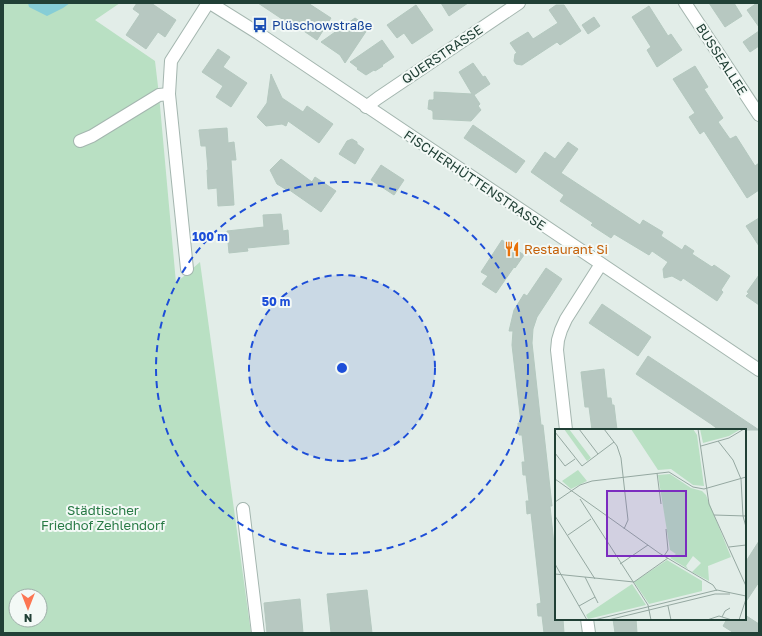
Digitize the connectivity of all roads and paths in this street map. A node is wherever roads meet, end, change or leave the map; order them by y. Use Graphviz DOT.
graph roads {
  1 [pos="209,3"];
  2 [pos="518,3"];
  3 [pos="685,3"];
  4 [pos="169,94"];
  5 [pos="366,107"];
  6 [pos="759,115"];
  7 [pos="80,141"];
  8 [pos="601,264"];
  9 [pos="187,269"];
  10 [pos="759,370"];
  11 [pos="566,429"];
  12 [pos="243,509"];
  13 [pos="587,620"];
  14 [pos="258,633"];
  15 [pos="589,633"];
  1 -- 4 [label="street"];
  1 -- 5 [label="street, FISCHERHÜTTENSTRASSE"];
  2 -- 5 [label="street, QUERSTRASSE"];
  3 -- 6 [label="street, BUSSEALLEE"];
  4 -- 7 [label="street"];
  4 -- 9 [label="street"];
  5 -- 8 [label="street, FISCHERHÜTTENSTRASSE"];
  8 -- 10 [label="street, FISCHERHÜTTENSTRASSE"];
  8 -- 11 [label="street"];
  12 -- 14 [label="street"];
  13 -- 15 [label="street"];
}
